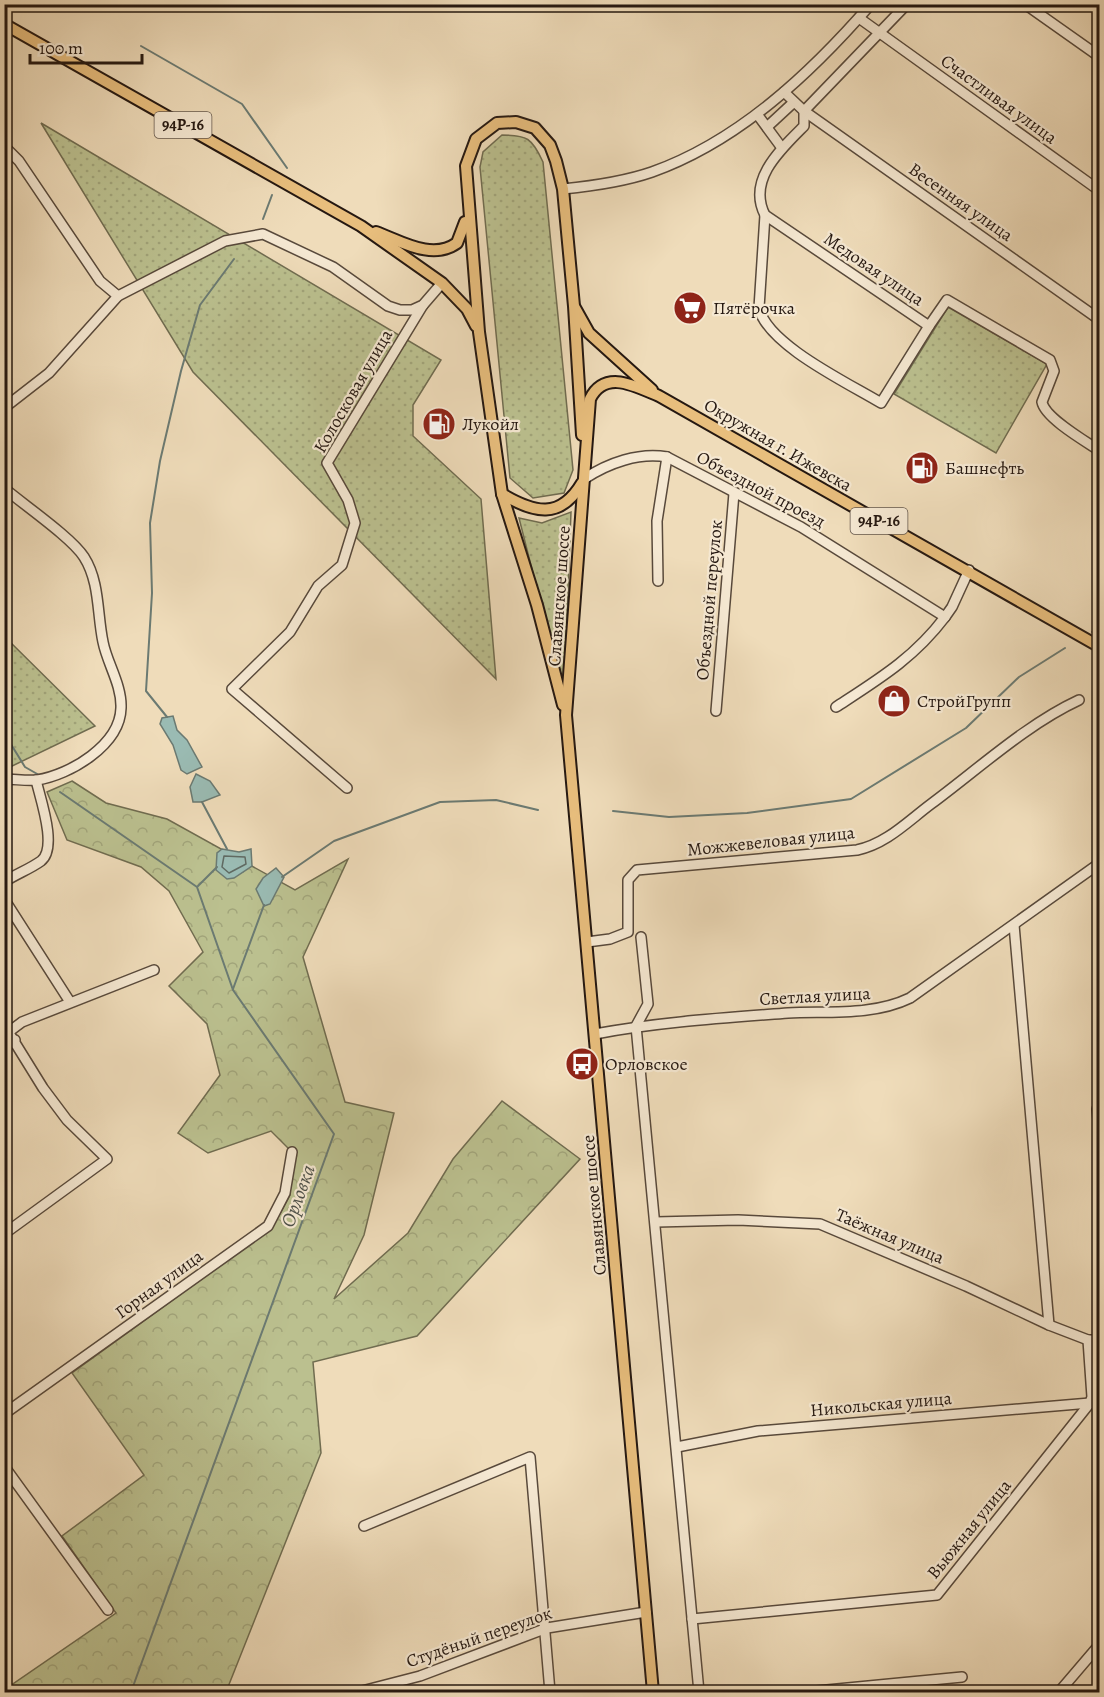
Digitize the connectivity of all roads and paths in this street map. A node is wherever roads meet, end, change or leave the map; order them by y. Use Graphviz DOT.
graph roads {
  1 [pos="871,4"];
  2 [pos="907,4"];
  3 [pos="1025,4"];
  4 [pos="859,18"];
  5 [pos="4,24"];
  6 [pos="880,33"];
  7 [pos="1100,57"];
  8 [pos="784,92"];
  9 [pos="794,102"];
  10 [pos="804,111"];
  11 [pos="757,114"];
  12 [pos="767,127"];
  13 [pos="4,146"];
  14 [pos="782,148"];
  15 [pos="563,189"];
  16 [pos="1100,191"];
  17 [pos="467,195"];
  18 [pos="765,215"];
  19 [pos="362,226"];
  20 [pos="442,283"];
  21 [pos="118,296"];
  22 [pos="423,305"];
  23 [pos="574,306"];
  24 [pos="1100,320"];
  25 [pos="929,327"];
  26 [pos="479,332"];
  27 [pos="659,396"];
  28 [pos="4,408"];
  29 [pos="1100,451"];
  30 [pos="668,457"];
  31 [pos="584,479"];
  32 [pos="4,488"];
  33 [pos="735,493"];
  34 [pos="502,494"];
  35 [pos="969,570"];
  36 [pos="658,581"];
  37 [pos="945,617"];
  38 [pos="1100,647"];
  39 [pos="1079,700"];
  40 [pos="836,706"];
  41 [pos="716,711"];
  42 [pos="566,715"];
  43 [pos="4,779"];
  44 [pos="36,780"];
  45 [pos="347,788"];
  46 [pos="1100,863"];
  47 [pos="4,882"];
  48 [pos="4,899"];
  49 [pos="1014,925"];
  50 [pos="641,937"];
  51 [pos="586,942"];
  52 [pos="154,970"];
  53 [pos="70,1002"];
  54 [pos="636,1026"];
  55 [pos="7,1028"];
  56 [pos="595,1034"];
  57 [pos="15,1040"];
  58 [pos="4,1048"];
  59 [pos="1100,1107"];
  60 [pos="1100,1139"];
  61 [pos="292,1152"];
  62 [pos="656,1222"];
  63 [pos="4,1234"];
  64 [pos="1049,1325"];
  65 [pos="1088,1340"];
  66 [pos="1100,1340"];
  67 [pos="1095,1404"];
  68 [pos="4,1414"];
  69 [pos="677,1448"];
  70 [pos="4,1466"];
  71 [pos="364,1526"];
  72 [pos="108,1610"];
  73 [pos="646,1612"];
  74 [pos="692,1619"];
  75 [pos="544,1629"];
  76 [pos="1100,1644"];
  77 [pos="962,1677"];
  78 [pos="358,1692"];
  79 [pos="550,1692"];
  80 [pos="653,1692"];
  81 [pos="699,1692"];
  82 [pos="806,1692"];
  83 [pos="1059,1692"];
  1 -- 4 [label="street"];
  2 -- 6 [label="street"];
  3 -- 7 [label="street"];
  4 -- 6 [label="street, Счастливая улица"];
  4 -- 8 [label="street"];
  5 -- 19 [label="main road, 94Р-16"];
  6 -- 10 [label="street"];
  6 -- 16 [label="street, Счастливая улица"];
  8 -- 9 [label="street, Весенняя улица"];
  8 -- 11 [label="street"];
  9 -- 10 [label="street, Весенняя улица"];
  9 -- 12 [label="street"];
  10 -- 14 [label="street"];
  10 -- 24 [label="street, Весенняя улица"];
  11 -- 12 [label="street"];
  11 -- 15 [label="street"];
  12 -- 14 [label="street"];
  13 -- 21 [label="street"];
  14 -- 18 [label="street"];
  15 -- 17 [label="main road, 94Р-16"];
  15 -- 23 [label="main road, 94Р-16"];
  17 -- 19 [label="main road, 94Р-16"];
  17 -- 26 [label="main road, 94Р-16"];
  18 -- 25 [label="street, Медовая улица"];
  18 -- 25 [label="street"];
  19 -- 20 [label="main road, 94Р-16"];
  20 -- 22 [label="street, Колосковая улица"];
  20 -- 26 [label="main road, 94Р-16"];
  21 -- 22 [label="street, Колосковая улица"];
  21 -- 28 [label="street, Колосковая улица"];
  22 -- 45 [label="street, Колосковая улица"];
  23 -- 27 [label="main road, Окружная г. Ижевска / 94Р-16"];
  23 -- 31 [label="main road, 94Р-16"];
  25 -- 29 [label="street, Медовая улица"];
  26 -- 34 [label="main road, 94Р-16"];
  27 -- 31 [label="main road, Окружная г. Ижевска / 94Р-16"];
  27 -- 35 [label="main road, Окружная г. Ижевска / 94Р-16"];
  30 -- 31 [label="street, Объездной проезд"];
  30 -- 33 [label="street, Объездной проезд"];
  30 -- 36 [label="street"];
  31 -- 34 [label="main road"];
  31 -- 42 [label="main road, Славянское шоссе"];
  32 -- 44 [label="street"];
  33 -- 37 [label="street, Объездной проезд"];
  33 -- 41 [label="street, Объездной переулок"];
  34 -- 42 [label="main road, Славянское шоссе"];
  35 -- 37 [label="street"];
  35 -- 38 [label="main road, Окружная г. Ижевска / 94Р-16"];
  37 -- 40 [label="street"];
  39 -- 51 [label="street, Можжевеловая улица"];
  42 -- 51 [label="main road, Славянское шоссе"];
  43 -- 44 [label="street"];
  44 -- 47 [label="street"];
  46 -- 49 [label="street, Светлая улица"];
  48 -- 53 [label="street"];
  49 -- 54 [label="street, Светлая улица"];
  49 -- 64 [label="street"];
  50 -- 54 [label="street"];
  51 -- 56 [label="main road, Славянское шоссе"];
  52 -- 53 [label="street"];
  53 -- 55 [label="street"];
  54 -- 56 [label="street, Светлая улица"];
  54 -- 62 [label="street"];
  55 -- 57 [label="street"];
  56 -- 73 [label="main road, Славянское шоссе"];
  57 -- 58 [label="street"];
  57 -- 63 [label="street"];
  59 -- 60 [label="street"];
  61 -- 68 [label="street, Горная улица"];
  62 -- 64 [label="street, Таёжная улица"];
  62 -- 69 [label="street"];
  64 -- 65 [label="street, Таёжная улица"];
  65 -- 66 [label="street, Таёжная улица"];
  65 -- 67 [label="street"];
  67 -- 69 [label="street, Никольская улица"];
  67 -- 74 [label="street, Вьюжная улица"];
  69 -- 74 [label="street"];
  70 -- 72 [label="street"];
  71 -- 75 [label="street"];
  73 -- 75 [label="street, Студёный переулок"];
  73 -- 80 [label="main road, Славянское шоссе"];
  74 -- 81 [label="street"];
  75 -- 78 [label="street, Студёный переулок"];
  75 -- 79 [label="street"];
  76 -- 83 [label="street"];
  77 -- 82 [label="street"];
}
